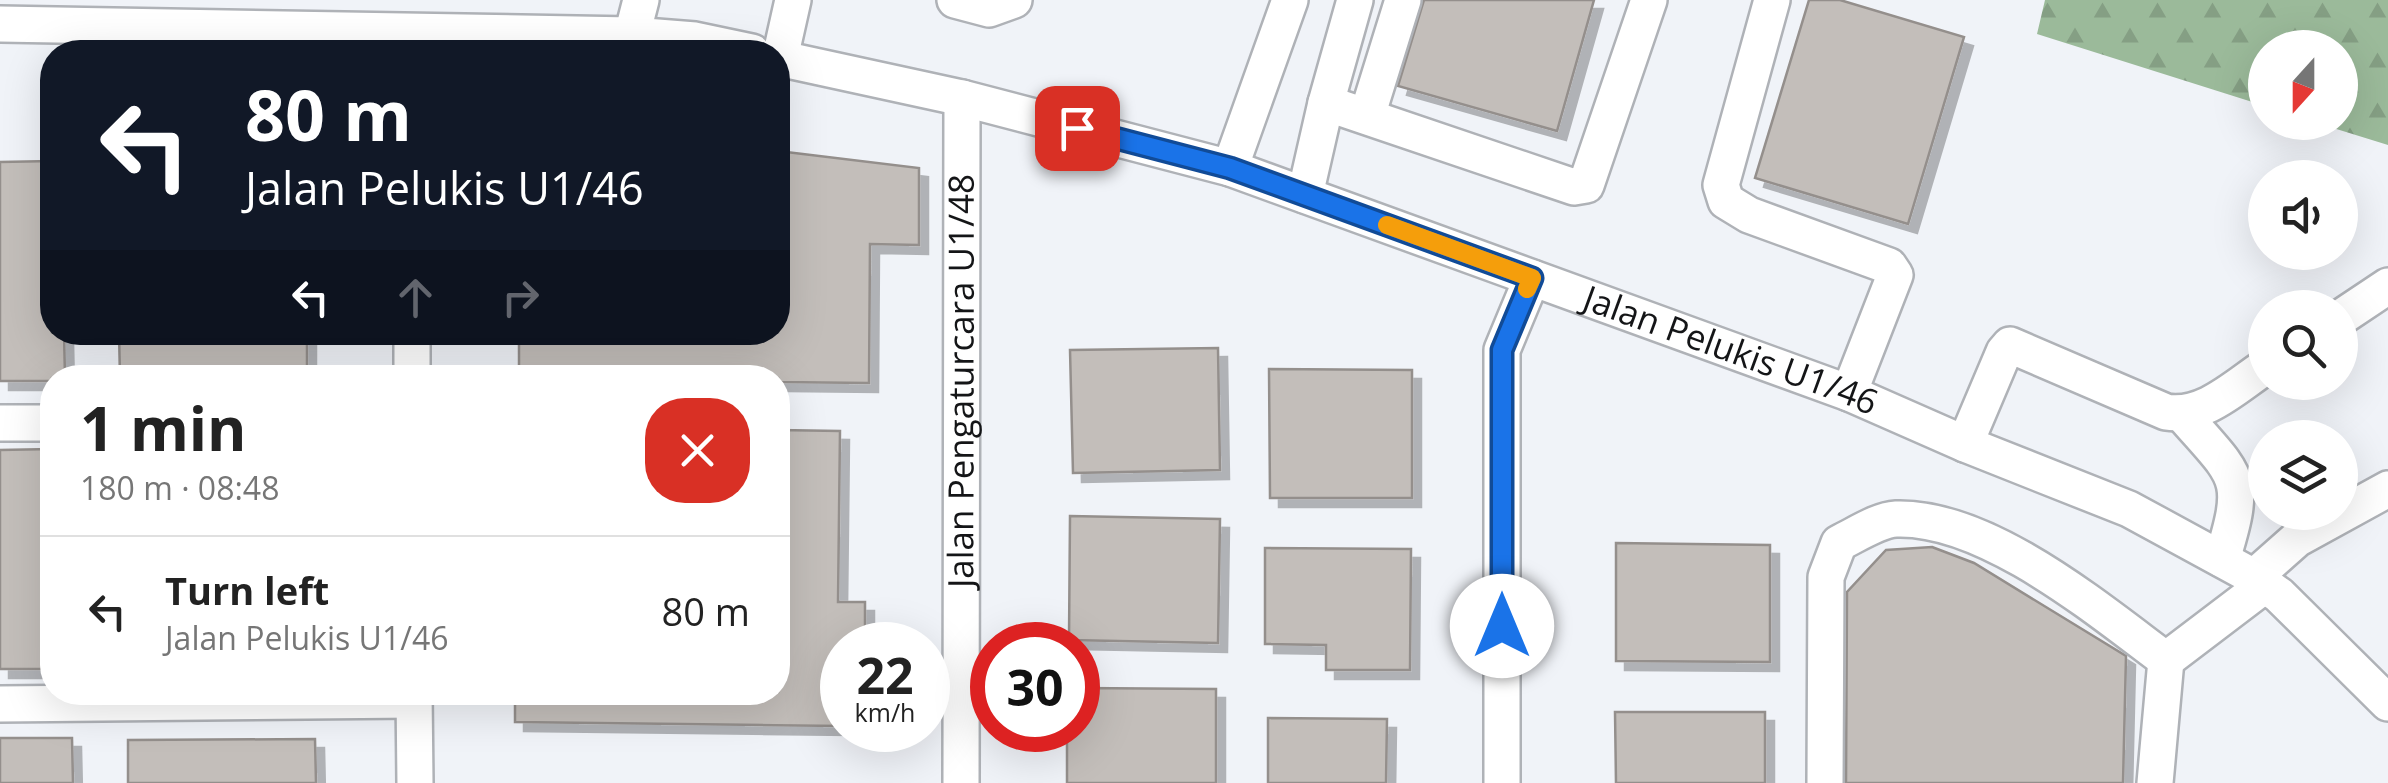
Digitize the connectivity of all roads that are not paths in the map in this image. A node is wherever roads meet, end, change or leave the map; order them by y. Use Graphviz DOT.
graph roads {
  1 [pos="641,0"];
  2 [pos="793,0"];
  3 [pos="954,0"];
  4 [pos="1014,0"];
  5 [pos="1290,0"];
  6 [pos="1355,0"];
  7 [pos="1403,0"];
  8 [pos="1649,0"];
  9 [pos="1772,0"];
  10 [pos="186,13"];
  11 [pos="25,16"];
  12 [pos="632,35"];
  13 [pos="395,40"];
  14 [pos="473,40"];
  15 [pos="694,40"];
  16 [pos="777,40"];
  17 [pos="790,60"];
  18 [pos="962,98"];
  19 [pos="1326,103"];
  20 [pos="1368,116"];
  21 [pos="1230,168"];
  22 [pos="1305,195"];
  23 [pos="1532,278"];
  24 [pos="2388,286"];
  25 [pos="2358,306"];
  26 [pos="2248,378"];
  27 [pos="1849,394"];
  28 [pos="2184,415"];
  29 [pos="0,423"];
  30 [pos="40,423"];
  31 [pos="1965,444"];
  32 [pos="2388,489"];
  33 [pos="2222,560"];
  34 [pos="2260,580"];
  35 [pos="2166,660"];
  36 [pos="40,703"];
  37 [pos="2388,703"];
  38 [pos="0,704"];
  39 [pos="414,705"];
  40 [pos="415,783"];
  41 [pos="961,783"];
  42 [pos="1502,783"];
  43 [pos="1825,783"];
  44 [pos="2155,783"];
  1 -- 12 [label="street"];
  2 -- 16 [label="street"];
  3 -- 4 [label="street"];
  5 -- 21 [label="street"];
  6 -- 19 [label="street"];
  7 -- 20 [label="street"];
  8 -- 20 [label="street"];
  9 -- 27 [label="street"];
  10 -- 11 [label="street, Jalan Pelukis U1/46"];
  10 -- 13 [label="street, Jalan Pelukis U1/46"];
  12 -- 14 [label="street, Jalan Pelukis U1/46"];
  12 -- 15 [label="street, Jalan Pelukis U1/46"];
  17 -- 18 [label="street, Jalan Pelukis U1/46"];
  18 -- 21 [label="street, Jalan Pelukis U1/46"];
  18 -- 41 [label="street, Jalan Pengaturcara U1/48"];
  19 -- 20 [label="street"];
  19 -- 22 [label="street"];
  21 -- 22 [label="street, Jalan Pelukis U1/46"];
  22 -- 23 [label="street, Jalan Pelukis U1/46"];
  23 -- 27 [label="street, Jalan Pelukis U1/46"];
  23 -- 42 [label="street"];
  24 -- 25 [label="street"];
  26 -- 28 [label="street"];
  27 -- 31 [label="street, Jalan Pelukis U1/46"];
  28 -- 31 [label="street"];
  28 -- 33 [label="street"];
  29 -- 30 [label="street"];
  31 -- 33 [label="street, Jalan Pelukis U1/46"];
  32 -- 34 [label="street"];
  33 -- 34 [label="street, Jalan Pelukis U1/46"];
  34 -- 35 [label="street"];
  34 -- 37 [label="street, Jalan Pelukis U1/46"];
  35 -- 43 [label="street"];
  35 -- 44 [label="street"];
  36 -- 38 [label="street"];
  39 -- 40 [label="street"];
}
